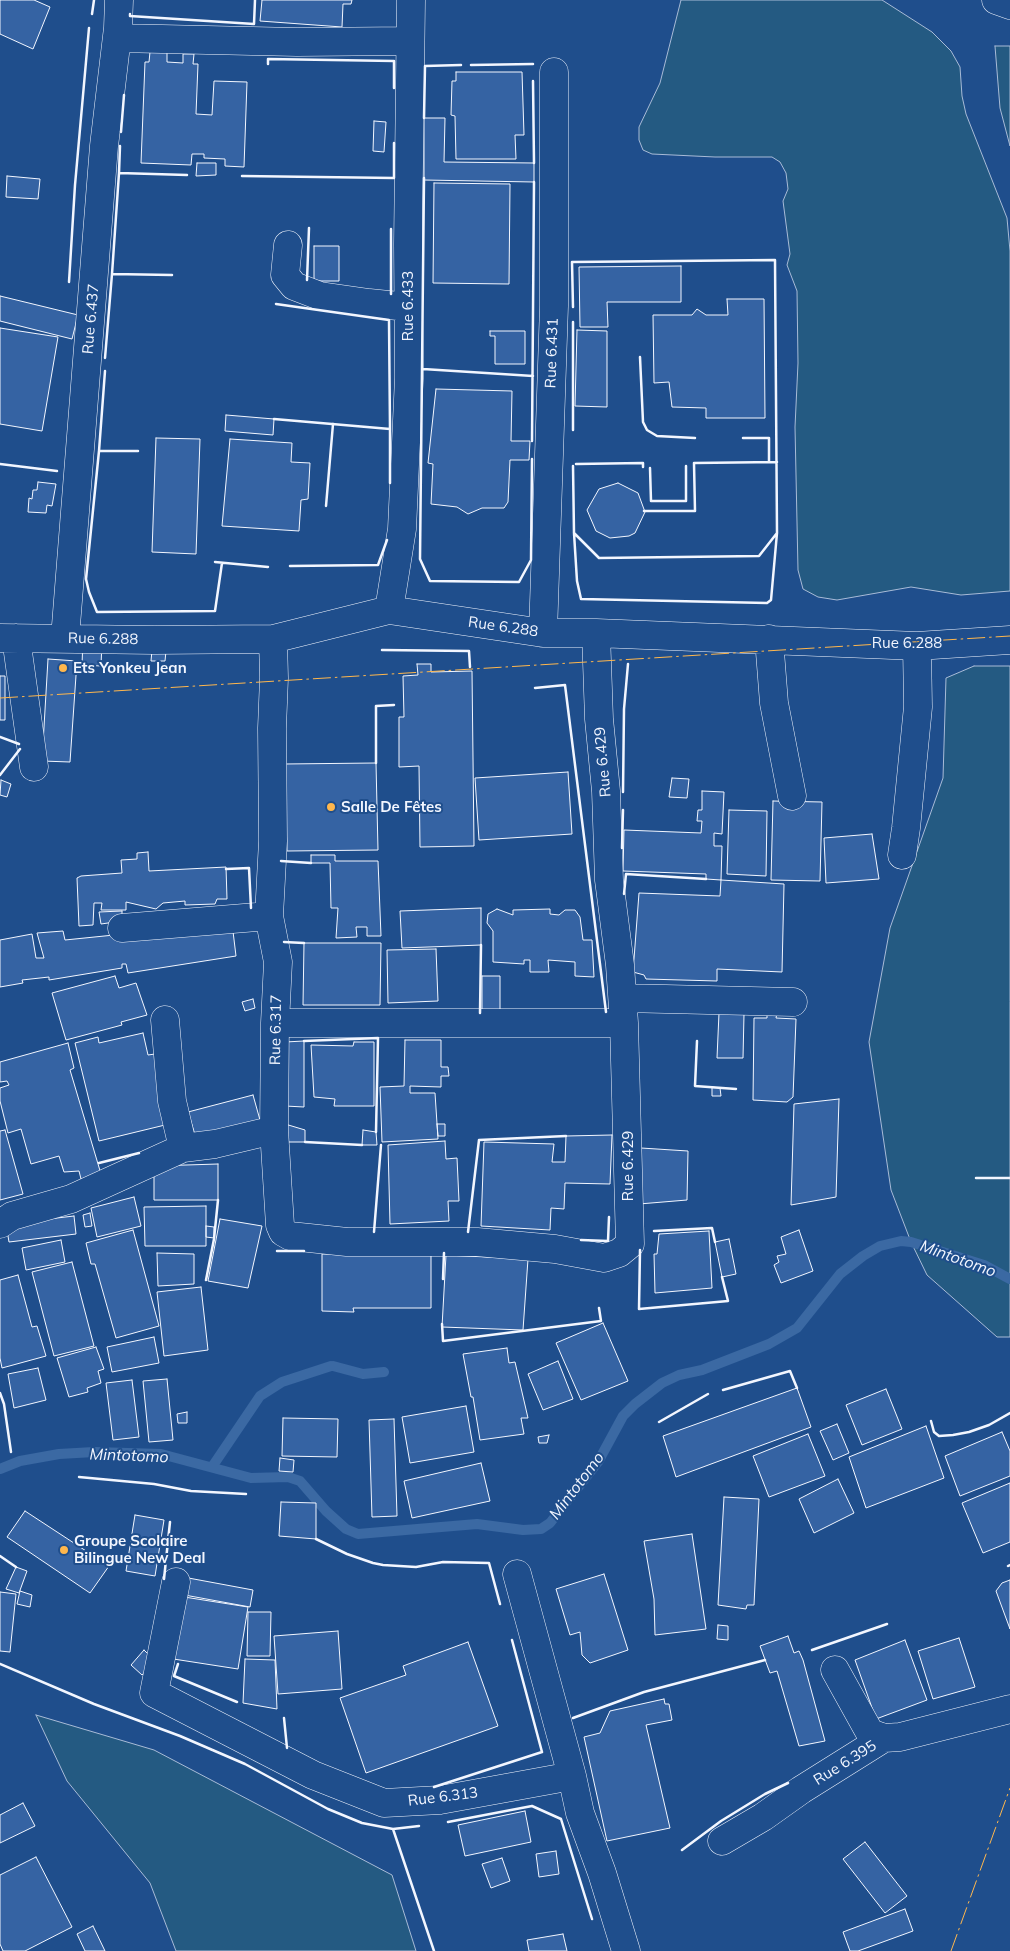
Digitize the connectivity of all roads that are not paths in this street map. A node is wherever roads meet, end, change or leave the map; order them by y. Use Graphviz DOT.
graph roads {
  1 [pos="119,0"];
  2 [pos="411,0"];
  3 [pos="996,0"];
  4 [pos="1010,5"];
  5 [pos="117,38"];
  6 [pos="410,41"];
  7 [pos="554,72"];
  8 [pos="288,245"];
  9 [pos="408,306"];
  10 [pos="389,610"];
  11 [pos="543,633"];
  12 [pos="596,633"];
  13 [pos="8,638"];
  14 [pos="66,638"];
  15 [pos="273,639"];
  16 [pos="768,640"];
  17 [pos="1010,640"];
  18 [pos="917,646"];
  19 [pos="34,767"];
  20 [pos="792,796"];
  21 [pos="902,855"];
  22 [pos="269,916"];
  23 [pos="122,928"];
  24 [pos="793,1002"];
  25 [pos="623,1011"];
  26 [pos="165,1020"];
  27 [pos="275,1023"];
  28 [pos="274,1130"];
  29 [pos="183,1148"];
  30 [pos="0,1224"];
  31 [pos="517,1574"];
  32 [pos="176,1582"];
  33 [pos="835,1670"];
  34 [pos="1010,1709"];
  35 [pos="884,1738"];
  36 [pos="572,1776"];
  37 [pos="722,1841"];
  38 [pos="626,1951"];
  1 -- 5 [label="street, Rue 6.437"];
  2 -- 6 [label="street, Rue 6.433"];
  3 -- 4 [label="street"];
  5 -- 6 [label="street"];
  5 -- 14 [label="street, Rue 6.437"];
  6 -- 9 [label="street, Rue 6.433"];
  7 -- 11 [label="street, Rue 6.431"];
  8 -- 9 [label="street"];
  9 -- 10 [label="street, Rue 6.433"];
  10 -- 11 [label="street, Rue 6.288"];
  10 -- 15 [label="street, Rue 6.288"];
  11 -- 12 [label="street, Rue 6.288"];
  12 -- 16 [label="street, Rue 6.288"];
  12 -- 25 [label="street, Rue 6.429"];
  13 -- 14 [label="street, Rue 6.288"];
  13 -- 19 [label="street"];
  14 -- 15 [label="street, Rue 6.288"];
  15 -- 22 [label="street, Rue 6.317"];
  16 -- 18 [label="street, Rue 6.288"];
  16 -- 20 [label="street"];
  17 -- 18 [label="street, Rue 6.288"];
  18 -- 21 [label="street"];
  22 -- 23 [label="street"];
  22 -- 27 [label="street, Rue 6.317"];
  24 -- 25 [label="street"];
  25 -- 27 [label="street"];
  25 -- 28 [label="street, Rue 6.429"];
  26 -- 29 [label="street"];
  27 -- 28 [label="street, Rue 6.317"];
  28 -- 29 [label="street"];
  29 -- 30 [label="street"];
  31 -- 36 [label="street"];
  32 -- 36 [label="street, Rue 6.313"];
  33 -- 35 [label="street"];
  34 -- 35 [label="street, Rue 6.395"];
  35 -- 37 [label="street, Rue 6.395"];
  36 -- 38 [label="street"];
}
